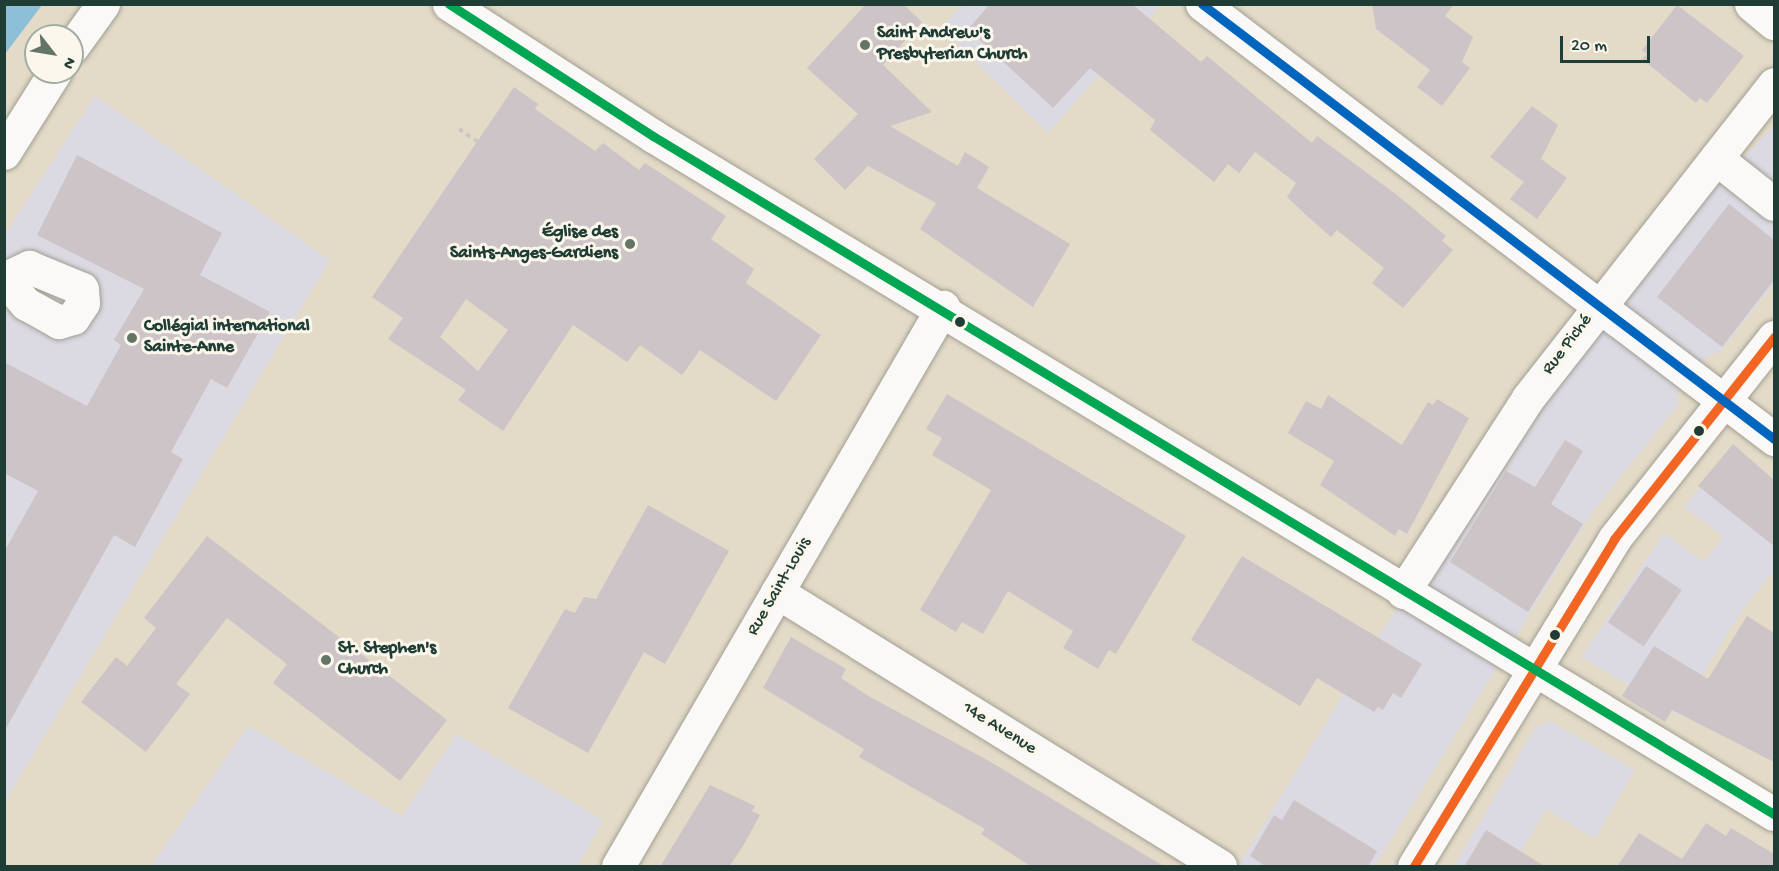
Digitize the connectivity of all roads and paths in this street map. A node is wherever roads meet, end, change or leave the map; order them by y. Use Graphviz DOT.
graph roads {
  1 [pos="103,4"];
  2 [pos="449,4"];
  3 [pos="1202,4"];
  4 [pos="1751,4"];
  5 [pos="1774,23"];
  6 [pos="84,30"];
  7 [pos="47,84"];
  8 [pos="1774,84"];
  9 [pos="459,129"];
  10 [pos="477,141"];
  11 [pos="4,153"];
  12 [pos="1716,158"];
  13 [pos="1774,204"];
  14 [pos="1598,306"];
  15 [pos="943,307"];
  16 [pos="1774,337"];
  17 [pos="1724,401"];
  18 [pos="1774,439"];
  19 [pos="777,592"];
  20 [pos="1403,592"];
  21 [pos="1533,668"];
  22 [pos="1774,814"];
  23 [pos="618,867"];
  24 [pos="1220,867"];
  25 [pos="1414,867"];
  1 -- 6 [label="street"];
  2 -- 15 [label="street"];
  3 -- 14 [label="street"];
  4 -- 5 [label="street"];
  7 -- 11 [label="street"];
  8 -- 12 [label="street, Rue Piché"];
  9 -- 10 [label="path"];
  12 -- 13 [label="street"];
  12 -- 14 [label="street, Rue Piché"];
  14 -- 17 [label="street"];
  14 -- 20 [label="street, Rue Piché"];
  15 -- 19 [label="street, Rue Saint-Louis"];
  15 -- 20 [label="street"];
  16 -- 17 [label="street"];
  17 -- 18 [label="street"];
  17 -- 21 [label="street"];
  19 -- 23 [label="street, Rue Saint-Louis"];
  19 -- 24 [label="street, 14e Avenue"];
  20 -- 21 [label="street"];
  21 -- 22 [label="street"];
  21 -- 25 [label="street"];
}
